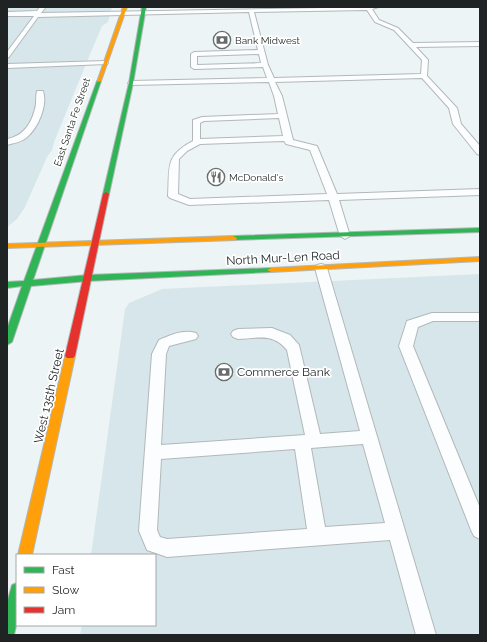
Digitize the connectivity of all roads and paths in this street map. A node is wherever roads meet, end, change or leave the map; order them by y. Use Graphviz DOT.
graph roads {
  1 [pos="377,7"];
  2 [pos="369,8"];
  3 [pos="218,9"];
  4 [pos="124,10"];
  5 [pos="143,10"];
  6 [pos="251,10"];
  7 [pos="40,12"];
  8 [pos="7,14"];
  9 [pos="480,44"];
  10 [pos="411,45"];
  11 [pos="262,52"];
  12 [pos="7,56"];
  13 [pos="105,63"];
  14 [pos="265,65"];
  15 [pos="7,66"];
  16 [pos="424,76"];
  17 [pos="272,80"];
  18 [pos="131,84"];
  19 [pos="40,93"];
  20 [pos="282,116"];
  21 [pos="288,138"];
  22 [pos="7,142"];
  23 [pos="198,142"];
  24 [pos="480,152"];
  25 [pos="480,192"];
  26 [pos="333,198"];
  27 [pos="480,230"];
  28 [pos="345,236"];
  29 [pos="95,243"];
  30 [pos="41,245"];
  31 [pos="7,246"];
  32 [pos="480,259"];
  33 [pos="321,268"];
  34 [pos="88,278"];
  35 [pos="27,284"];
  36 [pos="7,285"];
  37 [pos="480,317"];
  38 [pos="238,334"];
  39 [pos="191,336"];
  40 [pos="7,342"];
  41 [pos="369,438"];
  42 [pos="308,442"];
  43 [pos="153,453"];
  44 [pos="480,530"];
  45 [pos="396,531"];
  46 [pos="317,537"];
  47 [pos="25,554"];
  48 [pos="16,594"];
  49 [pos="7,634"];
  50 [pos="426,635"];
  1 -- 2 [label="lane"];
  2 -- 6 [label="lane"];
  2 -- 10 [label="lane"];
  3 -- 5 [label="lane"];
  3 -- 6 [label="lane"];
  4 -- 5 [label="lane"];
  4 -- 7 [label="lane"];
  4 -- 13 [label="main road, East Santa Fe Street"];
  5 -- 18 [label="main road"];
  6 -- 11 [label="lane"];
  7 -- 8 [label="lane"];
  7 -- 12 [label="lane"];
  9 -- 10 [label="lane"];
  10 -- 16 [label="lane"];
  11 -- 14 [label="lane"];
  11 -- 14 [label="lane"];
  13 -- 15 [label="lane"];
  13 -- 30 [label="main road, East Santa Fe Street"];
  14 -- 17 [label="lane"];
  16 -- 17 [label="lane"];
  16 -- 24 [label="lane"];
  17 -- 18 [label="lane"];
  17 -- 20 [label="lane"];
  18 -- 29 [label="main road"];
  19 -- 22 [label="lane"];
  20 -- 21 [label="lane"];
  20 -- 23 [label="lane"];
  21 -- 23 [label="lane"];
  21 -- 26 [label="lane"];
  23 -- 26 [label="lane"];
  25 -- 26 [label="lane"];
  26 -- 28 [label="lane"];
  27 -- 28 [label="main road, North Mur-Len Road"];
  28 -- 29 [label="main road, North Mur-Len Road"];
  29 -- 30 [label="main road, North Mur-Len Road"];
  29 -- 34 [label="main road, West 135th Street"];
  30 -- 31 [label="main road, North Mur-Len Road"];
  30 -- 35 [label="main road"];
  32 -- 33 [label="main road, North Mur-Len Road"];
  33 -- 34 [label="main road, North Mur-Len Road"];
  33 -- 41 [label="lane"];
  34 -- 35 [label="main road, North Mur-Len Road"];
  34 -- 47 [label="main road, West 135th Street"];
  35 -- 36 [label="main road, North Mur-Len Road"];
  35 -- 40 [label="main road"];
  37 -- 44 [label="lane"];
  38 -- 42 [label="lane"];
  39 -- 43 [label="lane"];
  41 -- 42 [label="lane"];
  41 -- 45 [label="lane"];
  42 -- 43 [label="lane"];
  42 -- 46 [label="lane"];
  43 -- 46 [label="lane"];
  45 -- 46 [label="lane"];
  45 -- 50 [label="lane"];
  48 -- 49 [label="main road"];
}
